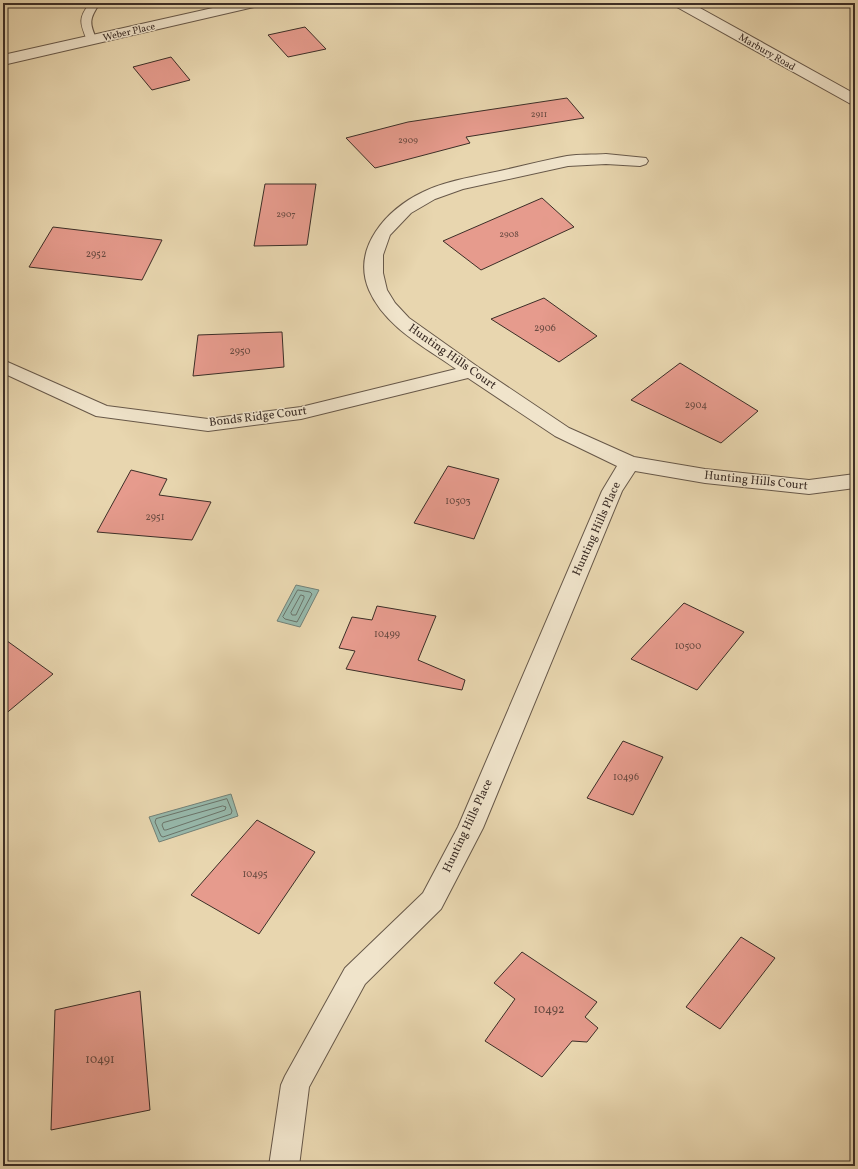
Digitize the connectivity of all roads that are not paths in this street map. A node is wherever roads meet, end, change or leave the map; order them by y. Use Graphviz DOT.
graph roads {
  1 [pos="95,3"];
  2 [pos="254,3"];
  3 [pos="680,3"];
  4 [pos="92,40"];
  5 [pos="3,60"];
  6 [pos="855,100"];
  7 [pos="640,161"];
  8 [pos="3,366"];
  9 [pos="471,371"];
  10 [pos="629,463"];
  11 [pos="855,481"];
  12 [pos="284,1166"];
  1 -- 4 [label="lane"];
  2 -- 4 [label="street, Weber Place"];
  3 -- 6 [label="street, Marbury Road"];
  4 -- 5 [label="street, Weber Place"];
  7 -- 9 [label="street, Hunting Hills Court"];
  8 -- 9 [label="street, Bonds Ridge Court"];
  9 -- 10 [label="street, Hunting Hills Court"];
  10 -- 11 [label="street, Hunting Hills Court"];
  10 -- 12 [label="street, Hunting Hills Place"];
}
